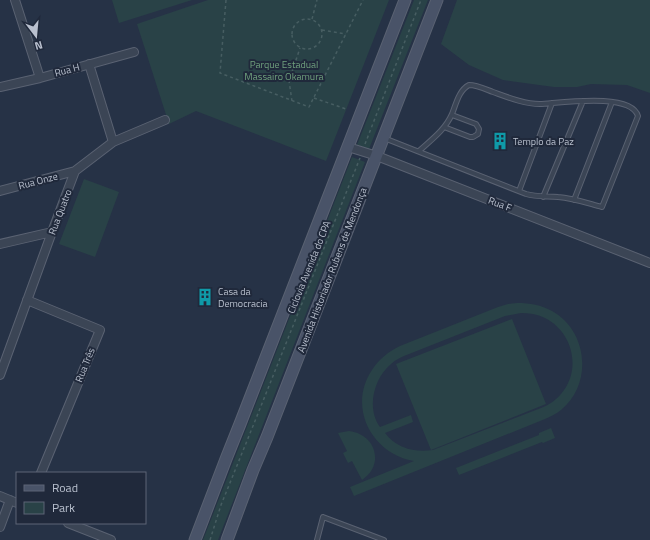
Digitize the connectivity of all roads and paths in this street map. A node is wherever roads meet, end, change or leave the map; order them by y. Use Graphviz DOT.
graph roads {
  1 [pos="15,0"];
  2 [pos="226,0"];
  3 [pos="317,0"];
  4 [pos="363,0"];
  5 [pos="405,0"];
  6 [pos="421,0"];
  7 [pos="437,0"];
  8 [pos="312,19"];
  9 [pos="322,30"];
  10 [pos="346,34"];
  11 [pos="300,48"];
  12 [pos="134,52"];
  13 [pos="89,64"];
  14 [pos="40,78"];
  15 [pos="0,87"];
  16 [pos="314,98"];
  17 [pos="292,101"];
  18 [pos="583,101"];
  19 [pos="612,102"];
  20 [pos="552,103"];
  21 [pos="346,109"];
  22 [pos="452,115"];
  23 [pos="165,120"];
  24 [pos="444,127"];
  25 [pos="384,138"];
  26 [pos="113,142"];
  27 [pos="348,147"];
  28 [pos="418,151"];
  29 [pos="362,152"];
  30 [pos="377,156"];
  31 [pos="75,171"];
  32 [pos="0,191"];
  33 [pos="518,191"];
  34 [pos="543,197"];
  35 [pos="574,200"];
  36 [pos="52,232"];
  37 [pos="0,244"];
  38 [pos="650,263"];
  39 [pos="27,300"];
  40 [pos="0,375"];
  41 [pos="41,472"];
  42 [pos="0,496"];
  43 [pos="14,502"];
  44 [pos="71,524"];
  45 [pos="0,527"];
  46 [pos="111,540"];
  47 [pos="195,540"];
  48 [pos="210,540"];
  49 [pos="227,540"];
  50 [pos="318,540"];
  51 [pos="384,540"];
  1 -- 14 [label="street"];
  2 -- 17 [label="path"];
  3 -- 8 [label="path"];
  4 -- 10 [label="path"];
  5 -- 27 [label="main road"];
  6 -- 29 [label="path, Ciclovia Avenida do CPA"];
  7 -- 25 [label="main road, Avenida Historiador Rubens de Mendonça"];
  8 -- 9 [label="path"];
  8 -- 11 [label="path"];
  9 -- 10 [label="path"];
  9 -- 11 [label="path"];
  10 -- 16 [label="path"];
  11 -- 17 [label="path"];
  12 -- 13 [label="street, Rua H"];
  13 -- 14 [label="street, Rua H"];
  13 -- 26 [label="street"];
  14 -- 15 [label="street, Rua H"];
  16 -- 17 [label="path"];
  16 -- 21 [label="path"];
  18 -- 19 [label="lane"];
  18 -- 20 [label="lane"];
  18 -- 34 [label="lane"];
  19 -- 35 [label="lane"];
  19 -- 35 [label="lane"];
  20 -- 22 [label="lane"];
  20 -- 33 [label="lane"];
  22 -- 24 [label="lane"];
  22 -- 24 [label="lane"];
  23 -- 26 [label="street"];
  24 -- 28 [label="lane"];
  25 -- 28 [label="lane"];
  25 -- 30 [label="main road, Avenida Historiador Rubens de Mendonça"];
  26 -- 31 [label="street"];
  27 -- 29 [label="street, Rua F"];
  27 -- 47 [label="main road"];
  28 -- 33 [label="lane"];
  29 -- 30 [label="street, Rua F"];
  29 -- 48 [label="path, Ciclovia Avenida do CPA"];
  30 -- 38 [label="street, Rua F"];
  30 -- 49 [label="main road, Avenida Historiador Rubens de Mendonça"];
  31 -- 32 [label="street, Rua Onze"];
  31 -- 36 [label="street, Rua Quatro"];
  33 -- 34 [label="lane"];
  34 -- 35 [label="lane"];
  36 -- 37 [label="street"];
  36 -- 39 [label="street, Rua Quatro"];
  39 -- 40 [label="street, Rua Quatro"];
  39 -- 41 [label="street, Rua Três"];
  42 -- 43 [label="street"];
  43 -- 45 [label="street"];
  44 -- 46 [label="street"];
  50 -- 51 [label="lane"];
}
